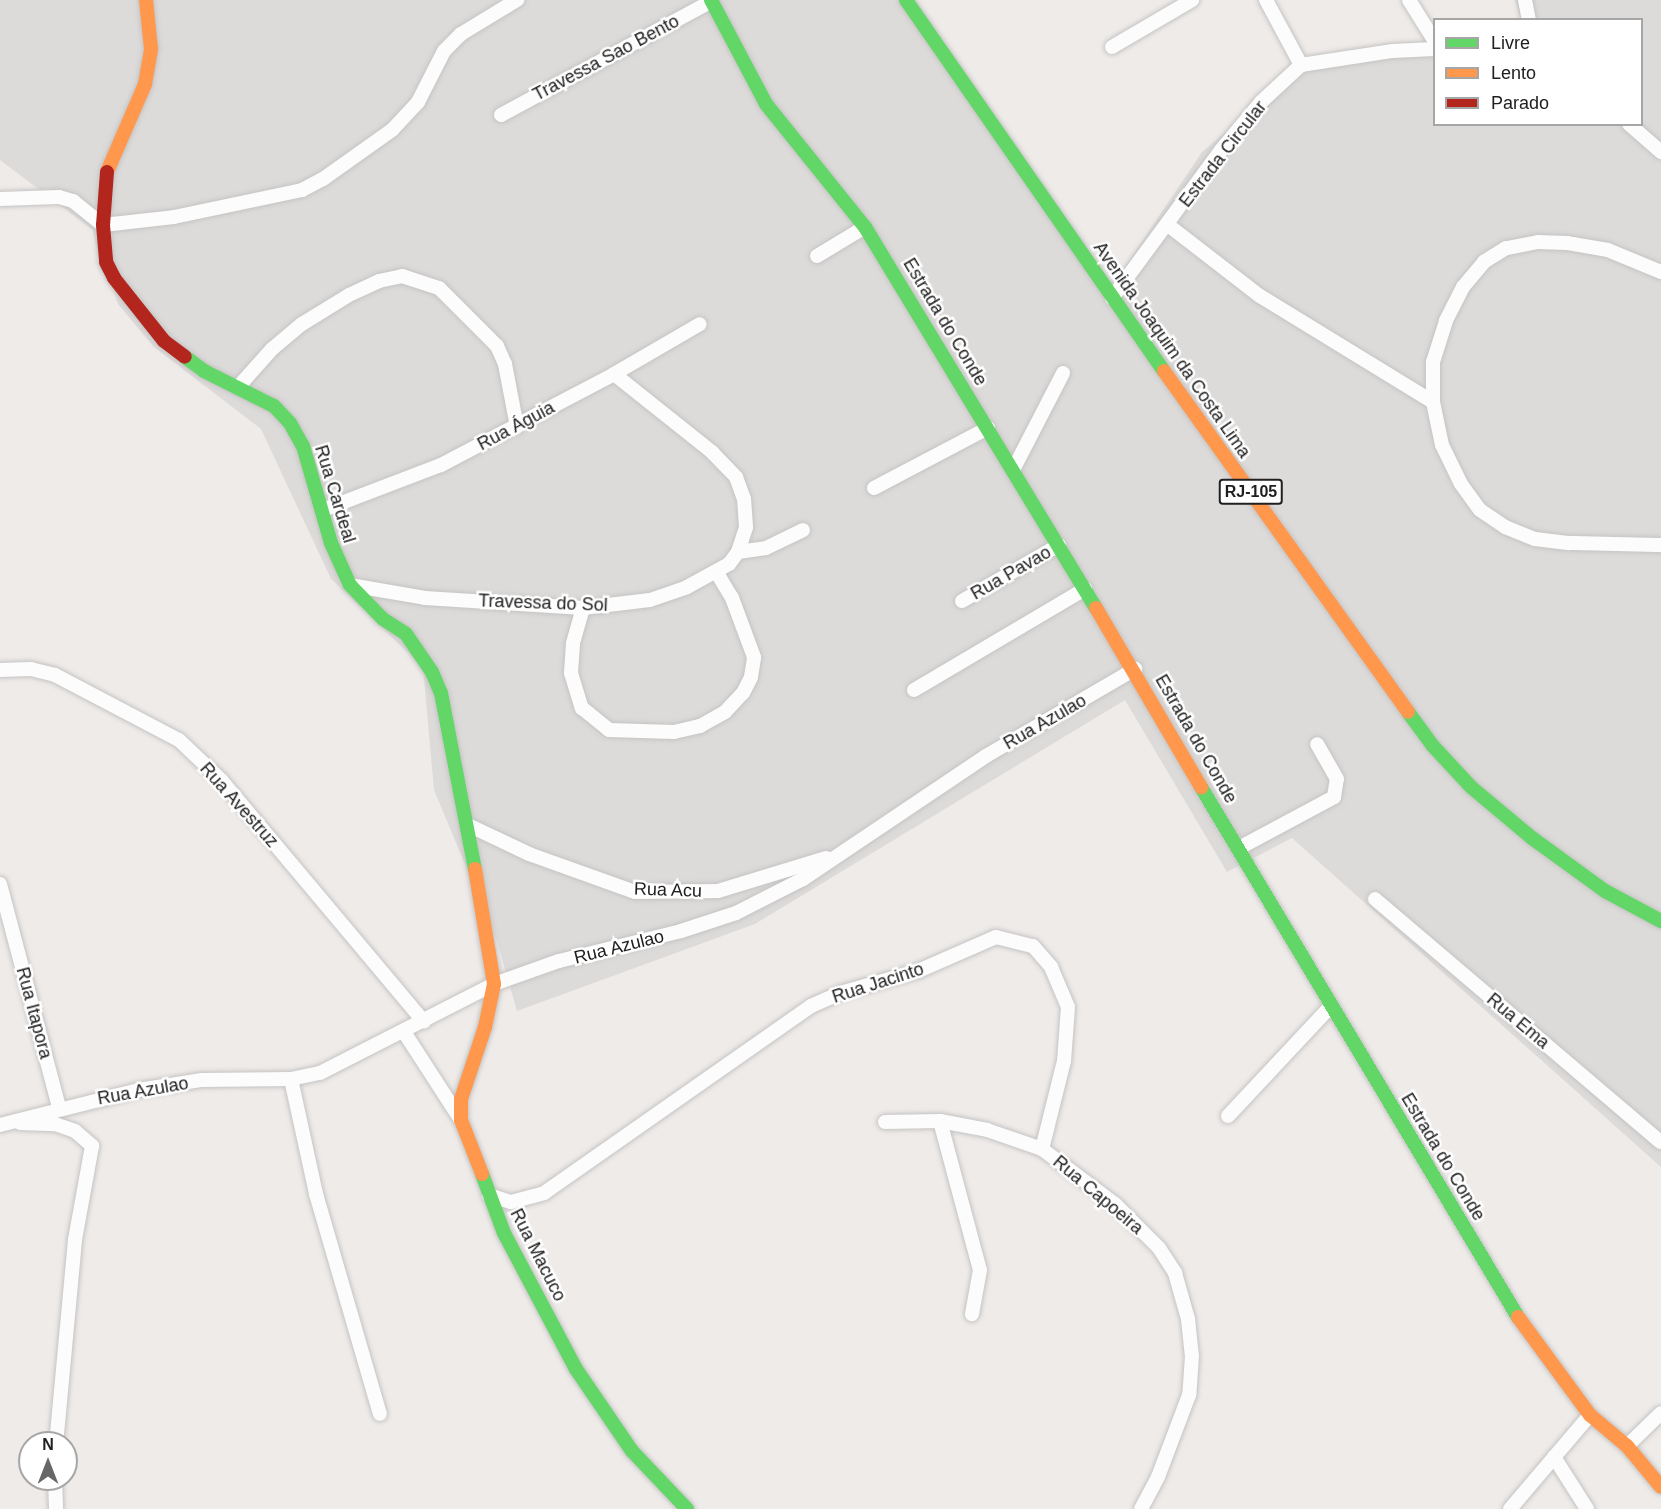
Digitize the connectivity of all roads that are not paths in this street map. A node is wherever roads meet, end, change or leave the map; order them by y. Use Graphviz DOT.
graph roads {
  1 [pos="146,0"];
  2 [pos="517,0"];
  3 [pos="906,0"];
  4 [pos="1192,0"];
  5 [pos="1266,0"];
  6 [pos="1409,0"];
  7 [pos="1525,0"];
  8 [pos="712,1"];
  9 [pos="1529,18"];
  10 [pos="1433,38"];
  11 [pos="1112,47"];
  12 [pos="1433,49"];
  13 [pos="1301,65"];
  14 [pos="501,115"];
  15 [pos="1631,126"];
  16 [pos="1661,152"];
  17 [pos="0,199"];
  18 [pos="103,225"];
  19 [pos="1168,225"];
  20 [pos="865,227"];
  21 [pos="817,256"];
  22 [pos="1661,272"];
  23 [pos="1112,298"];
  24 [pos="700,324"];
  25 [pos="1063,373"];
  26 [pos="614,374"];
  27 [pos="239,386"];
  28 [pos="1432,402"];
  29 [pos="517,426"];
  30 [pos="988,428"];
  31 [pos="1014,468"];
  32 [pos="874,488"];
  33 [pos="323,510"];
  34 [pos="802,530"];
  35 [pos="1059,545"];
  36 [pos="1661,545"];
  37 [pos="738,552"];
  38 [pos="717,573"];
  39 [pos="350,585"];
  40 [pos="1085,590"];
  41 [pos="962,601"];
  42 [pos="583,608"];
  43 [pos="1135,669"];
  44 [pos="0,670"];
  45 [pos="914,690"];
  46 [pos="1317,744"];
  47 [pos="468,825"];
  48 [pos="1239,848"];
  49 [pos="838,854"];
  50 [pos="0,884"];
  51 [pos="1375,899"];
  52 [pos="1661,921"];
  53 [pos="494,984"];
  54 [pos="1330,1007"];
  55 [pos="424,1022"];
  56 [pos="404,1032"];
  57 [pos="291,1079"];
  58 [pos="59,1107"];
  59 [pos="1228,1116"];
  60 [pos="461,1120"];
  61 [pos="940,1121"];
  62 [pos="885,1122"];
  63 [pos="4,1124"];
  64 [pos="1661,1142"];
  65 [pos="1042,1149"];
  66 [pos="489,1196"];
  67 [pos="972,1314"];
  68 [pos="1661,1413"];
  69 [pos="380,1414"];
  70 [pos="1590,1415"];
  71 [pos="57,1431"];
  72 [pos="1627,1446"];
  73 [pos="1554,1457"];
  74 [pos="1661,1487"];
  75 [pos="55,1491"];
  76 [pos="56,1509"];
  77 [pos="687,1509"];
  78 [pos="1141,1509"];
  79 [pos="1510,1509"];
  80 [pos="1587,1509"];
  1 -- 18 [label="street, Rua Cardeal"];
  2 -- 18 [label="street"];
  3 -- 23 [label="street, Avenida Joaquim da Costa Lima / RJ-105"];
  4 -- 11 [label="street"];
  5 -- 13 [label="street"];
  6 -- 10 [label="street"];
  7 -- 9 [label="street"];
  8 -- 14 [label="street, Travessa Sao Bento"];
  8 -- 20 [label="street, Estrada do Conde"];
  12 -- 13 [label="street"];
  13 -- 19 [label="street, Estrada Circular"];
  15 -- 16 [label="street"];
  17 -- 18 [label="street"];
  18 -- 27 [label="street, Rua Cardeal"];
  19 -- 23 [label="street, Estrada Circular"];
  19 -- 28 [label="street"];
  20 -- 21 [label="street"];
  20 -- 30 [label="street, Estrada do Conde"];
  22 -- 28 [label="street"];
  23 -- 52 [label="street, Avenida Joaquim da Costa Lima / RJ-105"];
  24 -- 26 [label="street, Rua Águia"];
  25 -- 31 [label="street"];
  26 -- 29 [label="street, Rua Águia"];
  26 -- 37 [label="street, Travessa do Sol"];
  27 -- 29 [label="street"];
  27 -- 33 [label="street, Rua Cardeal"];
  28 -- 36 [label="street"];
  29 -- 33 [label="street, Rua Águia"];
  30 -- 31 [label="street, Estrada do Conde"];
  30 -- 32 [label="street"];
  31 -- 35 [label="street, Estrada do Conde"];
  33 -- 39 [label="street, Rua Cardeal"];
  34 -- 37 [label="street"];
  35 -- 40 [label="street, Estrada do Conde"];
  35 -- 41 [label="street, Rua Pavao"];
  37 -- 38 [label="street, Travessa do Sol"];
  38 -- 42 [label="street, Travessa do Sol"];
  38 -- 42 [label="street"];
  39 -- 42 [label="street, Travessa do Sol"];
  39 -- 47 [label="street, Rua Cardeal"];
  40 -- 43 [label="street, Estrada do Conde"];
  40 -- 45 [label="street"];
  43 -- 48 [label="street, Estrada do Conde"];
  43 -- 49 [label="street, Rua Azulao"];
  44 -- 55 [label="street, Rua Avestruz"];
  46 -- 48 [label="street"];
  47 -- 49 [label="street, Rua Acu"];
  47 -- 53 [label="street, Rua Cardeal"];
  48 -- 54 [label="street, Estrada do Conde"];
  49 -- 53 [label="street, Rua Azulao"];
  50 -- 58 [label="street, Rua Itapora"];
  51 -- 64 [label="street, Rua Ema"];
  53 -- 55 [label="street, Rua Azulao"];
  53 -- 60 [label="street, Rua Macuco"];
  54 -- 59 [label="street"];
  54 -- 70 [label="street, Estrada do Conde"];
  55 -- 56 [label="street, Rua Azulao"];
  56 -- 57 [label="street, Rua Azulao"];
  56 -- 60 [label="street"];
  57 -- 58 [label="street, Rua Azulao"];
  57 -- 69 [label="street"];
  58 -- 63 [label="street, Rua Azulao"];
  60 -- 66 [label="street, Rua Macuco"];
  61 -- 62 [label="street, Rua Capoeira"];
  61 -- 65 [label="street, Rua Capoeira"];
  61 -- 67 [label="street"];
  63 -- 71 [label="street"];
  65 -- 66 [label="street, Rua Jacinto"];
  65 -- 78 [label="street, Rua Capoeira"];
  66 -- 77 [label="street, Rua Macuco"];
  68 -- 72 [label="street"];
  70 -- 72 [label="street, Estrada do Conde"];
  70 -- 73 [label="street"];
  72 -- 74 [label="street, Estrada do Conde"];
  73 -- 79 [label="street"];
  73 -- 80 [label="street"];
  75 -- 76 [label="street"];
}
